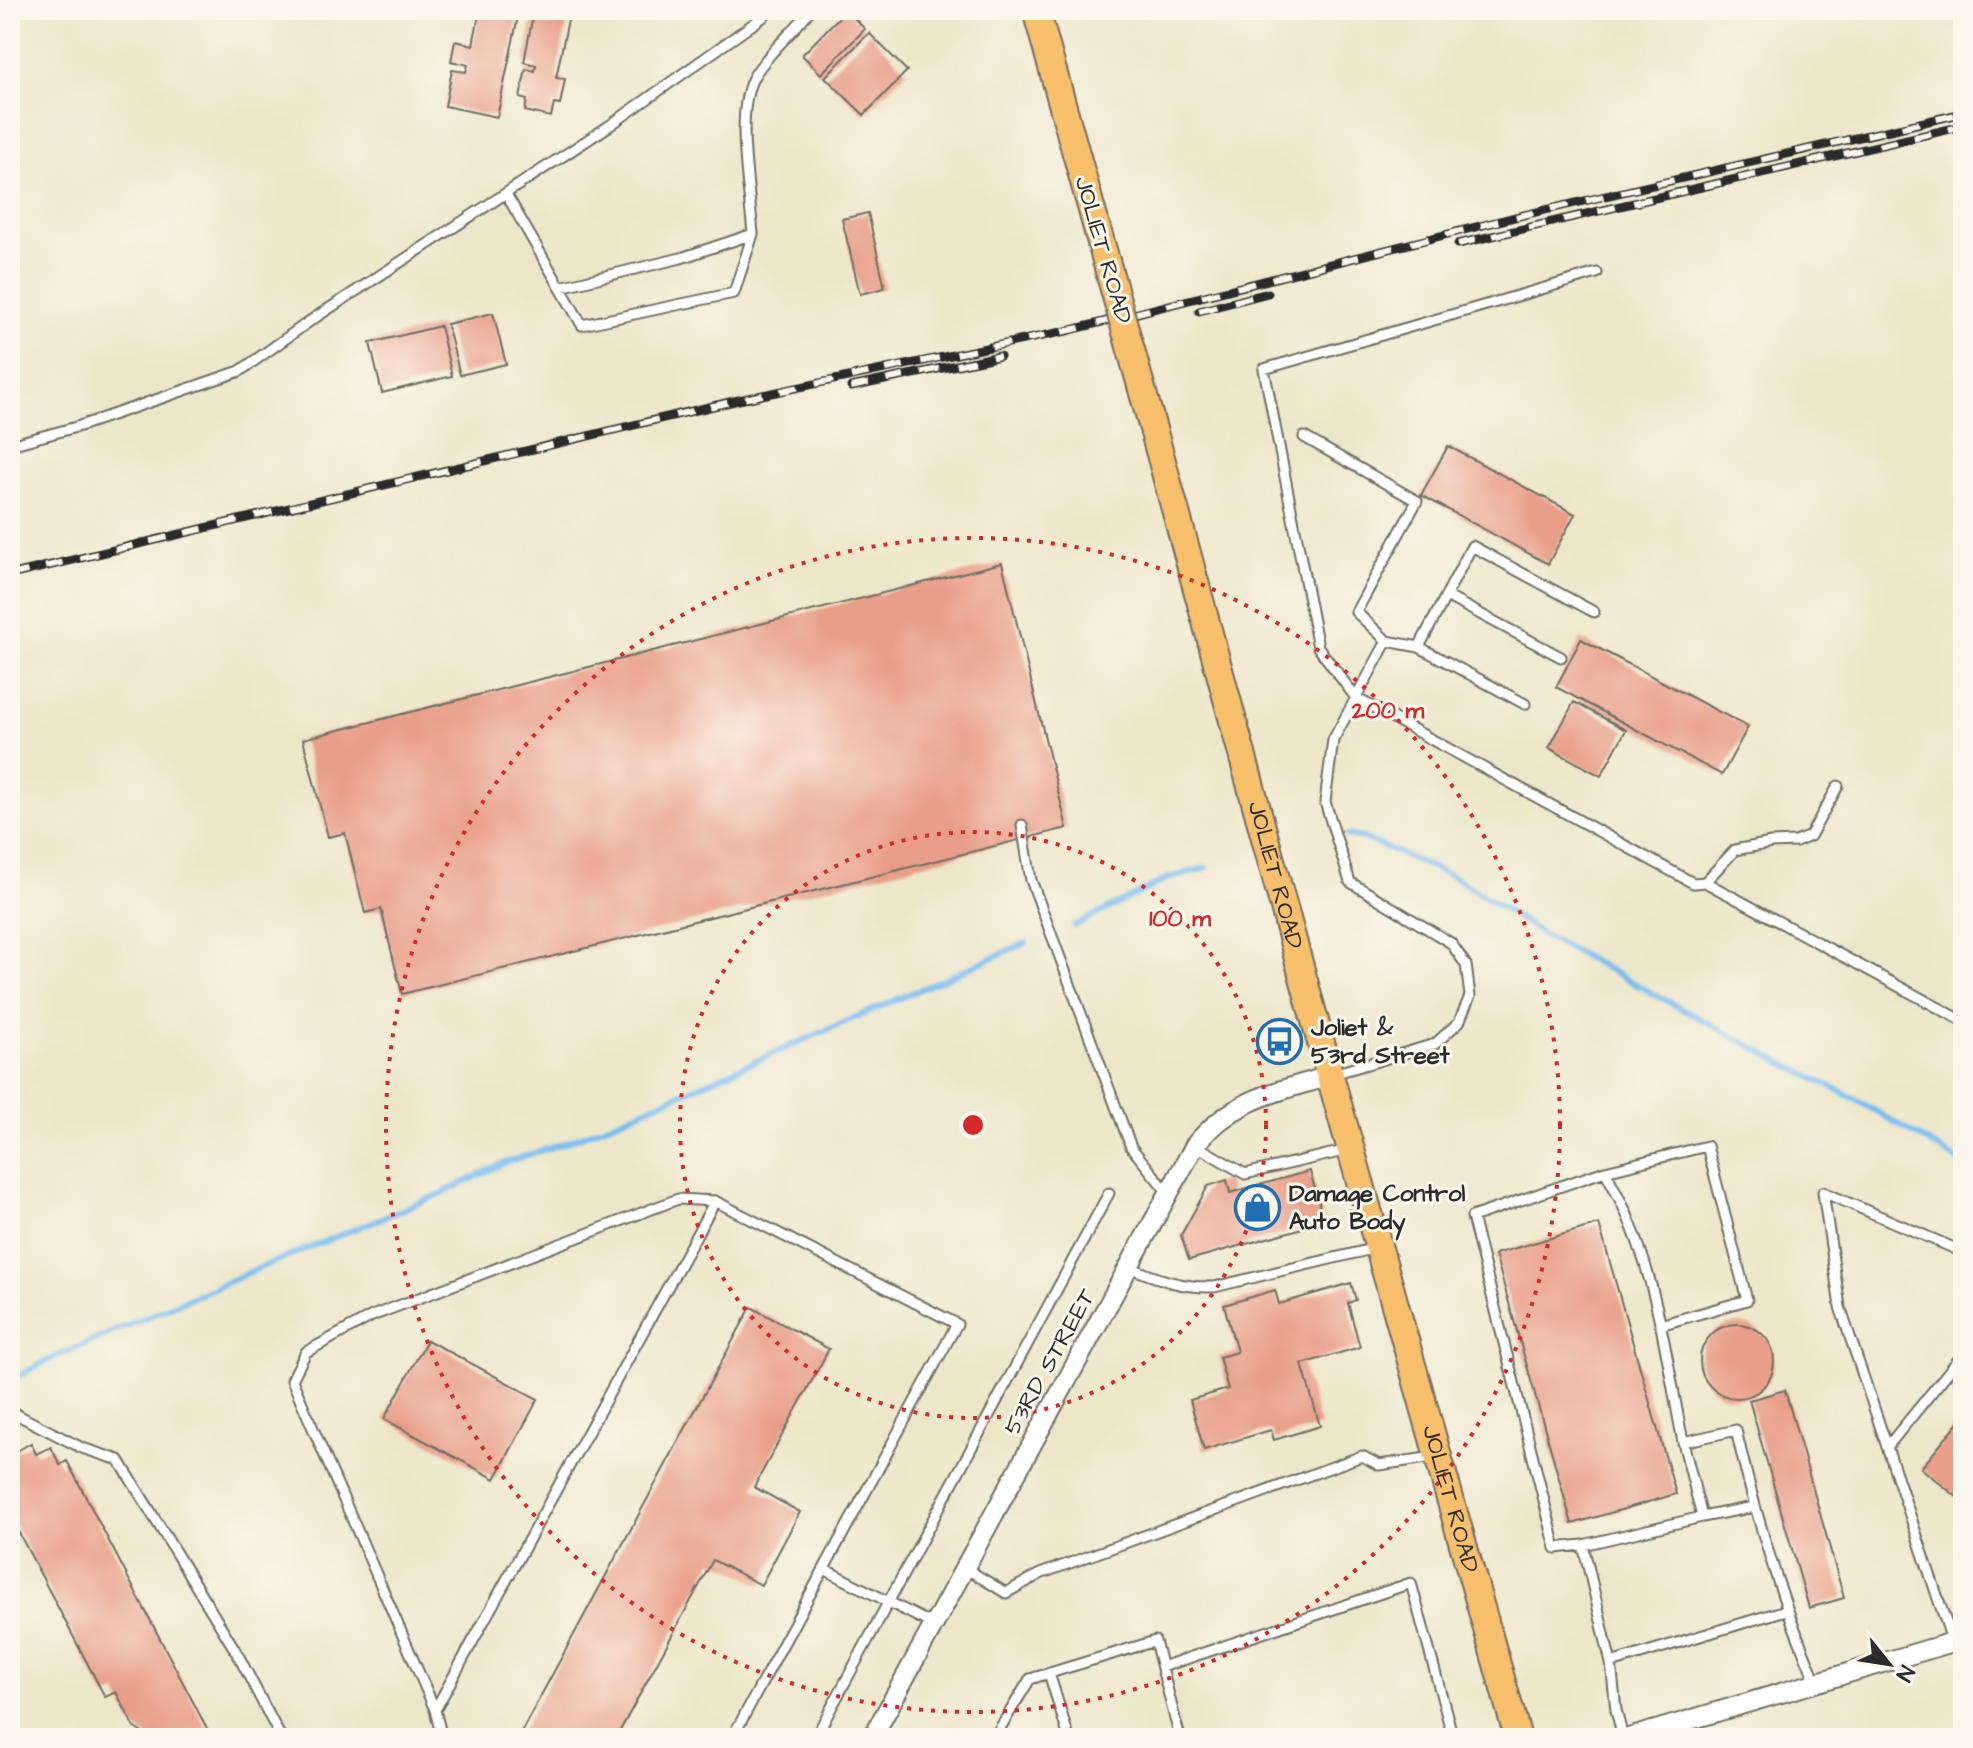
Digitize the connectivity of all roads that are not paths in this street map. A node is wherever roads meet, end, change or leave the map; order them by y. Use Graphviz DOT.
graph roads {
  1 [pos="768,10"];
  2 [pos="810,10"];
  3 [pos="1036,10"];
  4 [pos="506,194"];
  5 [pos="753,234"];
  6 [pos="1597,273"];
  7 [pos="560,287"];
  8 [pos="1304,437"];
  9 [pos="10,445"];
  10 [pos="1446,596"];
  11 [pos="1594,612"];
  12 [pos="1387,641"];
  13 [pos="1419,647"];
  14 [pos="1561,657"];
  15 [pos="1356,698"];
  16 [pos="1525,704"];
  17 [pos="1838,786"];
  18 [pos="1022,825"];
  19 [pos="1705,882"];
  20 [pos="1963,1021"];
  21 [pos="1330,1076"];
  22 [pos="1195,1145"];
  23 [pos="1351,1149"];
  24 [pos="1605,1171"];
  25 [pos="1109,1193"];
  26 [pos="1169,1194"];
  27 [pos="715,1201"];
  28 [pos="1379,1248"];
  29 [pos="1963,1252"];
  30 [pos="1129,1267"];
  31 [pos="1660,1325"];
  32 [pos="1963,1354"];
  33 [pos="10,1411"];
  34 [pos="1683,1442"];
  35 [pos="1887,1447"];
  36 [pos="1438,1456"];
  37 [pos="1754,1507"];
  38 [pos="1702,1517"];
  39 [pos="1583,1545"];
  40 [pos="965,1568"];
  41 [pos="824,1569"];
  42 [pos="889,1602"];
  43 [pos="1786,1610"];
  44 [pos="934,1625"];
  45 [pos="1958,1641"];
  46 [pos="1611,1663"];
  47 [pos="1162,1667"];
  48 [pos="1049,1673"];
  49 [pos="1817,1684"];
  50 [pos="435,1710"];
  51 [pos="281,1738"];
  52 [pos="442,1738"];
  53 [pos="732,1738"];
  54 [pos="815,1738"];
  55 [pos="872,1738"];
  56 [pos="994,1738"];
  57 [pos="1069,1738"];
  58 [pos="1180,1738"];
  59 [pos="1453,1738"];
  60 [pos="1518,1738"];
  61 [pos="1626,1738"];
  1 -- 4 [label="lane"];
  2 -- 5 [label="lane"];
  3 -- 21 [label="main road, JOLIET ROAD, bridge"];
  4 -- 7 [label="lane"];
  4 -- 9 [label="lane"];
  5 -- 7 [label="lane"];
  5 -- 7 [label="lane"];
  6 -- 15 [label="lane"];
  8 -- 12 [label="lane"];
  10 -- 11 [label="lane"];
  10 -- 13 [label="lane"];
  10 -- 14 [label="lane"];
  12 -- 13 [label="lane"];
  12 -- 15 [label="lane"];
  13 -- 16 [label="lane"];
  15 -- 19 [label="lane"];
  15 -- 21 [label="lane"];
  17 -- 19 [label="lane"];
  18 -- 26 [label="lane"];
  19 -- 20 [label="lane"];
  21 -- 22 [label="street, 53RD STREET"];
  21 -- 23 [label="main road, JOLIET ROAD"];
  22 -- 23 [label="lane"];
  22 -- 26 [label="street, 53RD STREET"];
  23 -- 28 [label="main road, JOLIET ROAD"];
  24 -- 31 [label="lane"];
  24 -- 31 [label="lane"];
  24 -- 39 [label="lane"];
  25 -- 42 [label="lane"];
  26 -- 30 [label="street, 53RD STREET"];
  27 -- 41 [label="lane"];
  27 -- 50 [label="lane"];
  27 -- 50 [label="lane"];
  28 -- 30 [label="lane"];
  28 -- 36 [label="main road, JOLIET ROAD"];
  29 -- 35 [label="lane"];
  30 -- 40 [label="street, 53RD STREET"];
  31 -- 34 [label="lane"];
  32 -- 35 [label="lane"];
  33 -- 51 [label="lane"];
  34 -- 37 [label="lane"];
  34 -- 38 [label="lane"];
  35 -- 45 [label="lane"];
  36 -- 40 [label="lane"];
  36 -- 60 [label="main road, JOLIET ROAD"];
  37 -- 38 [label="lane"];
  37 -- 43 [label="lane"];
  38 -- 39 [label="lane"];
  39 -- 46 [label="lane"];
  40 -- 44 [label="street, 53RD STREET"];
  41 -- 42 [label="lane"];
  41 -- 53 [label="lane"];
  42 -- 44 [label="lane"];
  42 -- 54 [label="lane"];
  43 -- 46 [label="lane"];
  43 -- 49 [label="lane"];
  44 -- 55 [label="street, 53RD STREET"];
  45 -- 49 [label="street"];
  46 -- 61 [label="lane"];
  47 -- 48 [label="lane"];
  47 -- 58 [label="lane"];
  47 -- 59 [label="lane"];
  48 -- 56 [label="lane"];
  48 -- 57 [label="lane"];
  49 -- 61 [label="street"];
  50 -- 52 [label="lane"];
}
